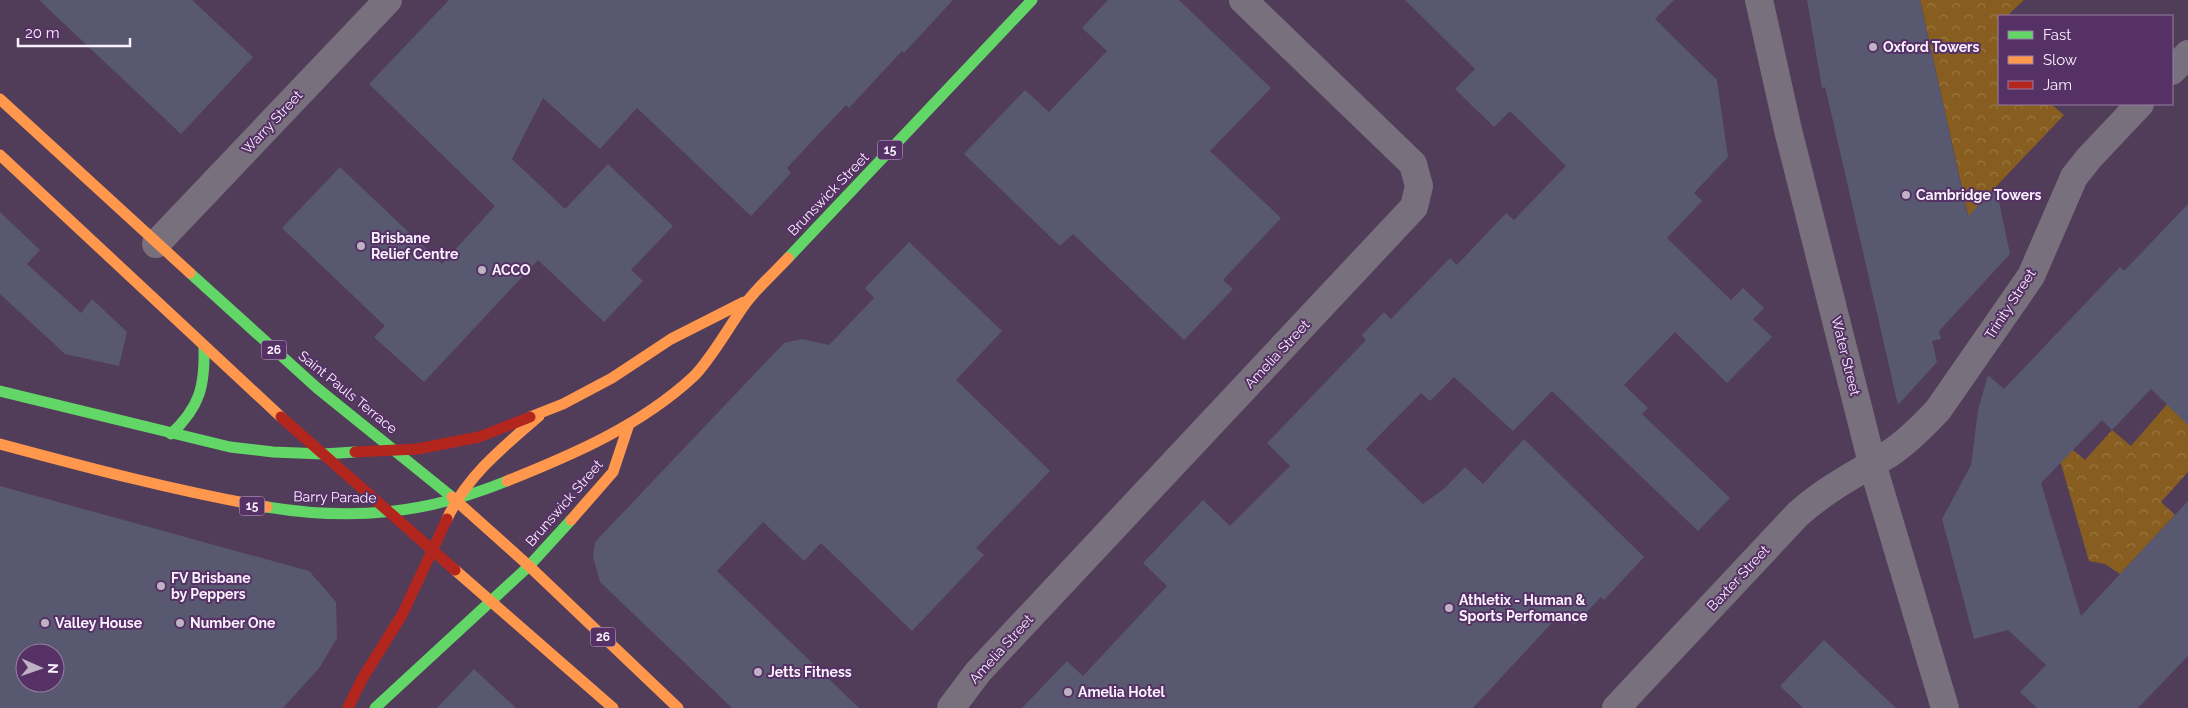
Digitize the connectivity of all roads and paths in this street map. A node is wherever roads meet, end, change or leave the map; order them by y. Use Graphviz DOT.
graph roads {
  1 [pos="388,0"];
  2 [pos="1032,0"];
  3 [pos="1243,0"];
  4 [pos="1759,0"];
  5 [pos="2188,54"];
  6 [pos="2173,70"];
  7 [pos="0,98"];
  8 [pos="2139,105"];
  9 [pos="0,155"];
  10 [pos="156,244"];
  11 [pos="748,300"];
  12 [pos="204,347"];
  13 [pos="0,392"];
  14 [pos="543,412"];
  15 [pos="630,424"];
  16 [pos="171,434"];
  17 [pos="0,444"];
  18 [pos="397,451"];
  19 [pos="323,454"];
  20 [pos="1872,463"];
  21 [pos="456,500"];
  22 [pos="388,512"];
  23 [pos="432,550"];
  24 [pos="529,566"];
  25 [pos="492,601"];
  26 [pos="348,708"];
  27 [pos="375,708"];
  28 [pos="614,708"];
  29 [pos="678,708"];
  30 [pos="951,708"];
  31 [pos="1616,708"];
  32 [pos="1945,708"];
  1 -- 10 [label="street, Warry Street"];
  2 -- 11 [label="main road, Brunswick Street / 15"];
  3 -- 30 [label="street, Amelia Street"];
  4 -- 20 [label="street, Water Street"];
  5 -- 6 [label="street"];
  7 -- 10 [label="main road, Saint Pauls Terrace / 26"];
  8 -- 20 [label="street, Trinity Street"];
  9 -- 12 [label="main road"];
  10 -- 18 [label="main road, Saint Pauls Terrace / 26"];
  11 -- 14 [label="main road, Brunswick Street / 15"];
  11 -- 15 [label="main road, Brunswick Street / 15"];
  12 -- 16 [label="main road"];
  12 -- 19 [label="main road"];
  13 -- 16 [label="main road, 15"];
  14 -- 18 [label="main road, Brunswick Street / 15"];
  14 -- 21 [label="main road, Brunswick Street"];
  15 -- 21 [label="main road, Barry Parade / 15"];
  15 -- 24 [label="main road, Brunswick Street"];
  16 -- 19 [label="main road, 15"];
  17 -- 22 [label="main road, Barry Parade / 15"];
  18 -- 19 [label="main road, Brunswick Street / 15"];
  18 -- 21 [label="main road, Saint Pauls Terrace / 26"];
  19 -- 22 [label="main road"];
  20 -- 31 [label="street, Baxter Street"];
  20 -- 32 [label="street, Water Street"];
  21 -- 22 [label="main road, Barry Parade / 15"];
  21 -- 23 [label="main road, Brunswick Street"];
  21 -- 24 [label="main road, Saint Pauls Terrace / 26"];
  22 -- 23 [label="main road"];
  23 -- 25 [label="main road"];
  23 -- 26 [label="main road, Brunswick Street"];
  24 -- 25 [label="main road, Brunswick Street"];
  24 -- 29 [label="main road, Saint Pauls Terrace / 26"];
  25 -- 27 [label="main road, Brunswick Street"];
  25 -- 28 [label="main road"];
}
